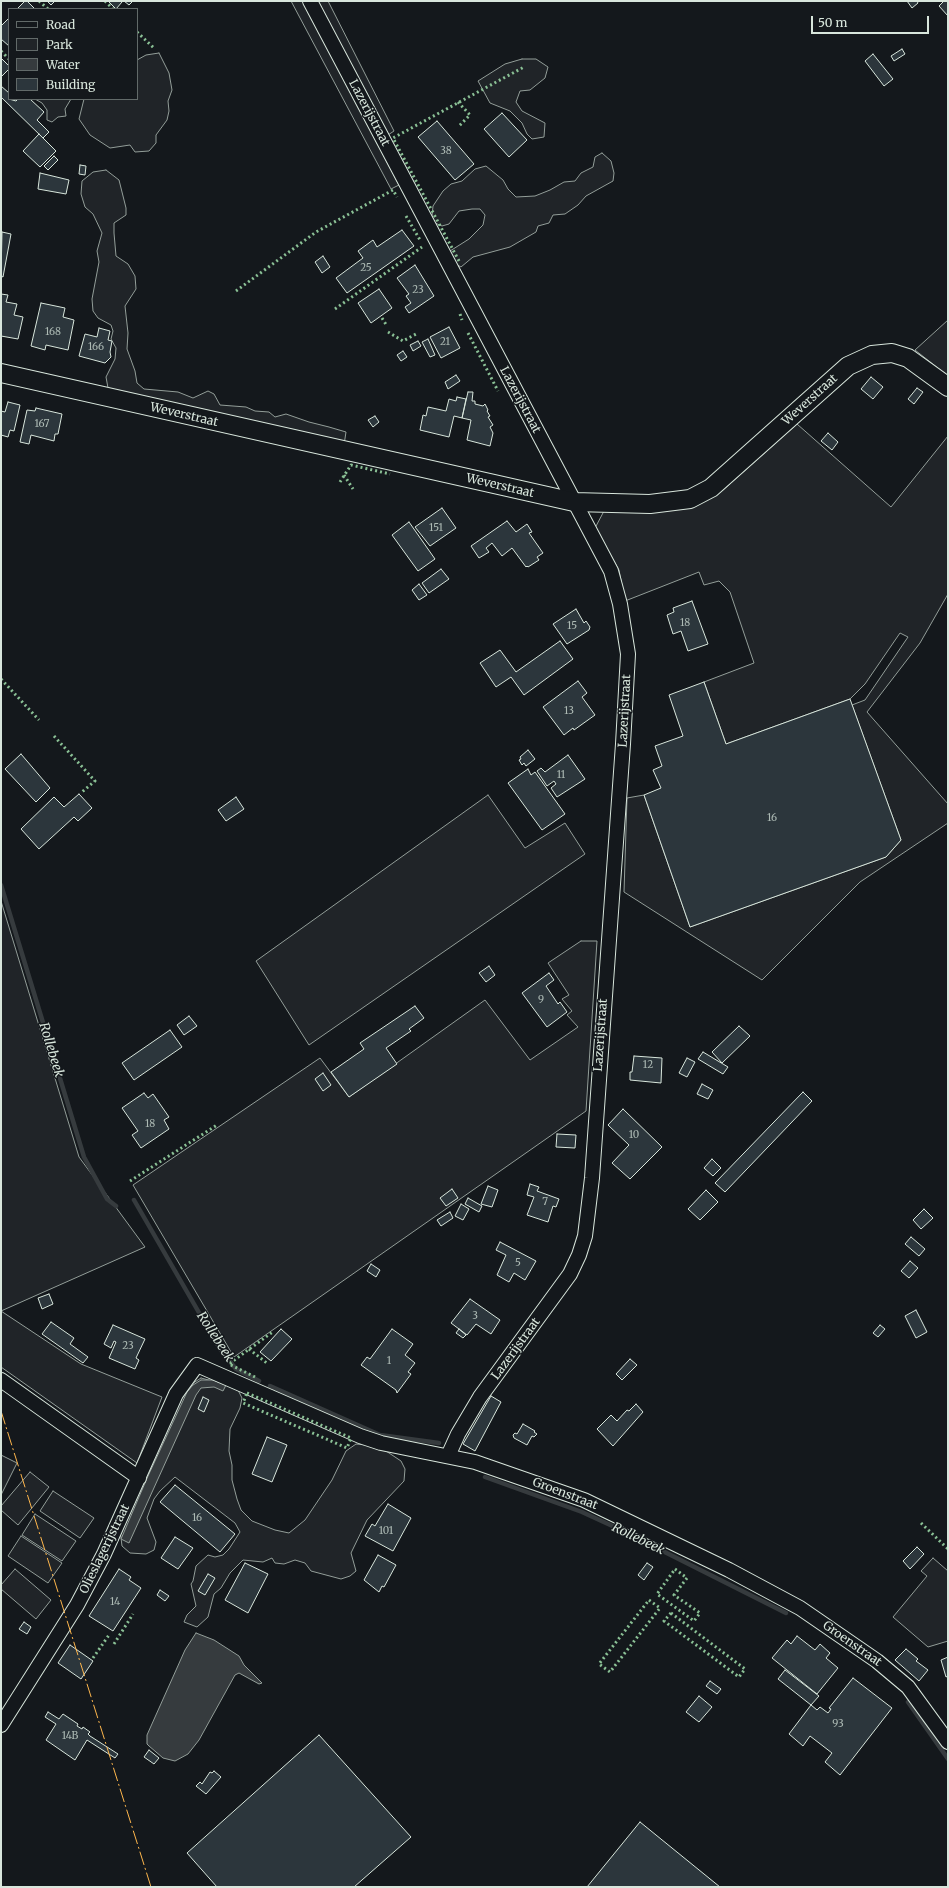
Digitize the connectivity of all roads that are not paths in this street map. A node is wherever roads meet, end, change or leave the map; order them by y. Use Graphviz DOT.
graph roads {
  1 [pos="310,1"];
  2 [pos="1,373"];
  3 [pos="948,387"];
  4 [pos="574,502"];
  5 [pos="197,1365"];
  6 [pos="1,1380"];
  7 [pos="448,1456"];
  8 [pos="139,1478"];
  9 [pos="1,1725"];
  10 [pos="948,1742"];
  1 -- 4 [label="street, Lazerijstraat"];
  2 -- 4 [label="street, Weverstraat"];
  3 -- 4 [label="street, Weverstraat"];
  4 -- 7 [label="street, Lazerijstraat"];
  5 -- 7 [label="street, Groenstraat"];
  5 -- 8 [label="street, Olieslagerijstraat"];
  6 -- 8 [label="street"];
  7 -- 10 [label="street, Groenstraat"];
  8 -- 9 [label="street, Olieslagerijstraat"];
}
